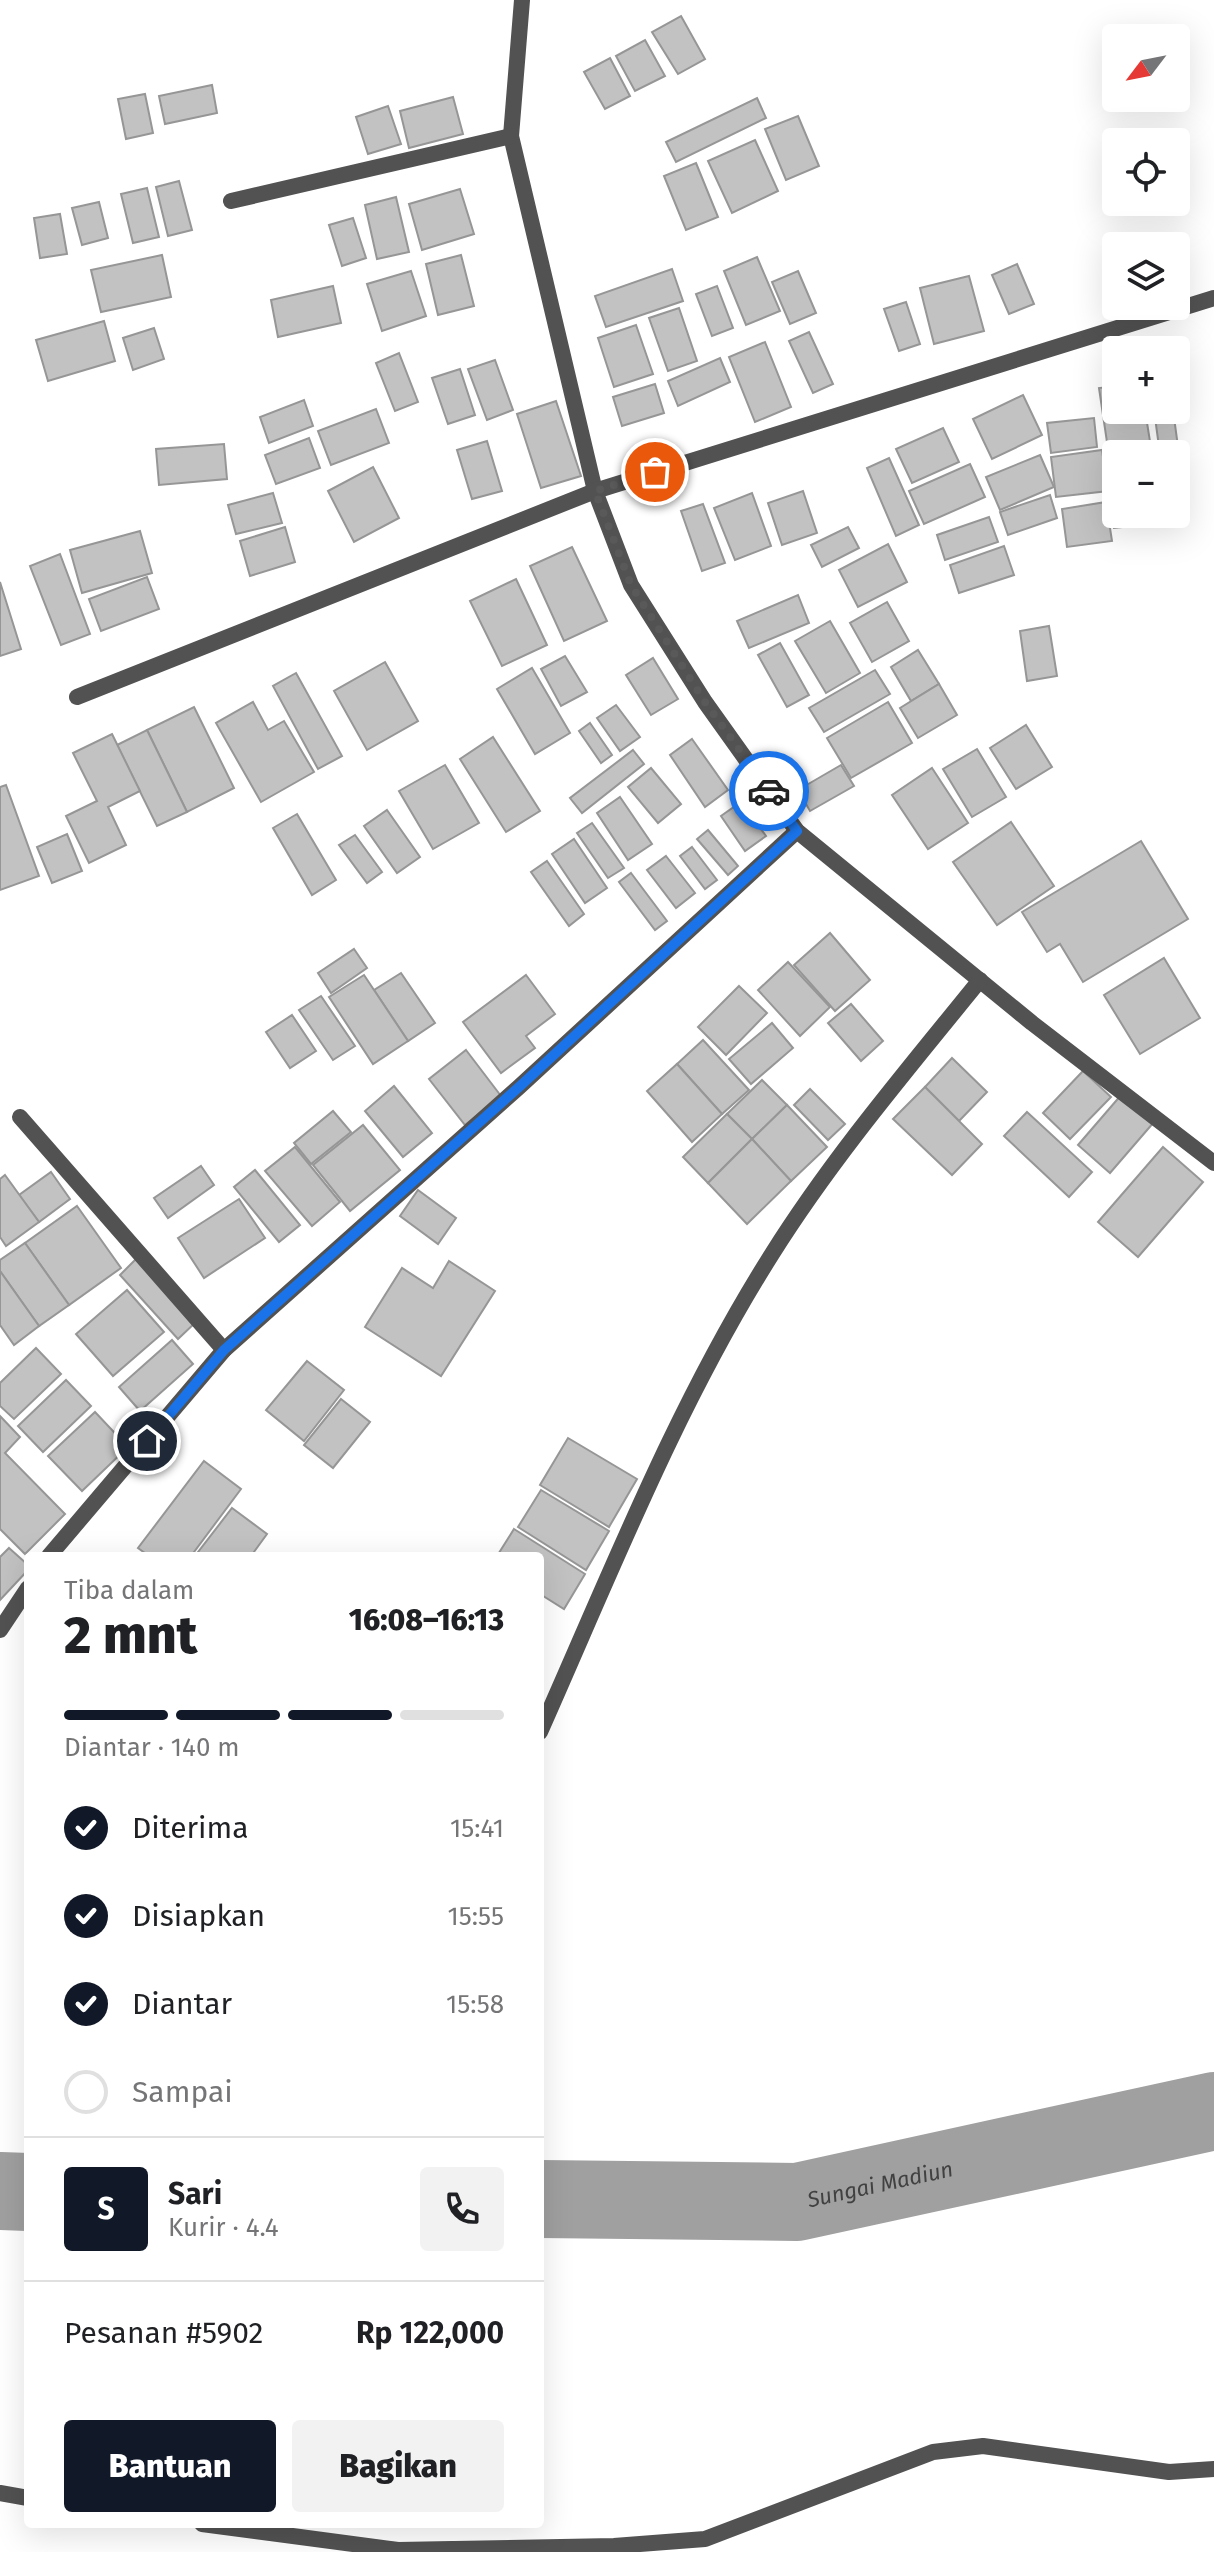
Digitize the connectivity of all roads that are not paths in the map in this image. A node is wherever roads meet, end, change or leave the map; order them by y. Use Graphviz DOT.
graph roads {
  1 [pos="522,0"];
  2 [pos="511,136"];
  3 [pos="231,201"];
  4 [pos="1214,298"];
  5 [pos="595,491"];
  6 [pos="77,697"];
  7 [pos="797,831"];
  8 [pos="980,980"];
  9 [pos="20,1117"];
  10 [pos="1214,1163"];
  11 [pos="224,1350"];
  12 [pos="52,1552"];
  13 [pos="24,1594"];
  14 [pos="0,1630"];
  15 [pos="544,1723"];
  16 [pos="1214,2469"];
  17 [pos="0,2493"];
  18 [pos="24,2497"];
  19 [pos="232,2528"];
  1 -- 2 [label="street"];
  2 -- 3 [label="street"];
  2 -- 5 [label="street"];
  4 -- 5 [label="street"];
  5 -- 6 [label="street"];
  5 -- 7 [label="street"];
  7 -- 8 [label="street"];
  7 -- 11 [label="street"];
  8 -- 10 [label="street"];
  8 -- 15 [label="street"];
  9 -- 11 [label="street"];
  11 -- 12 [label="street"];
  13 -- 14 [label="street"];
  16 -- 19 [label="street"];
  17 -- 18 [label="street"];
}
